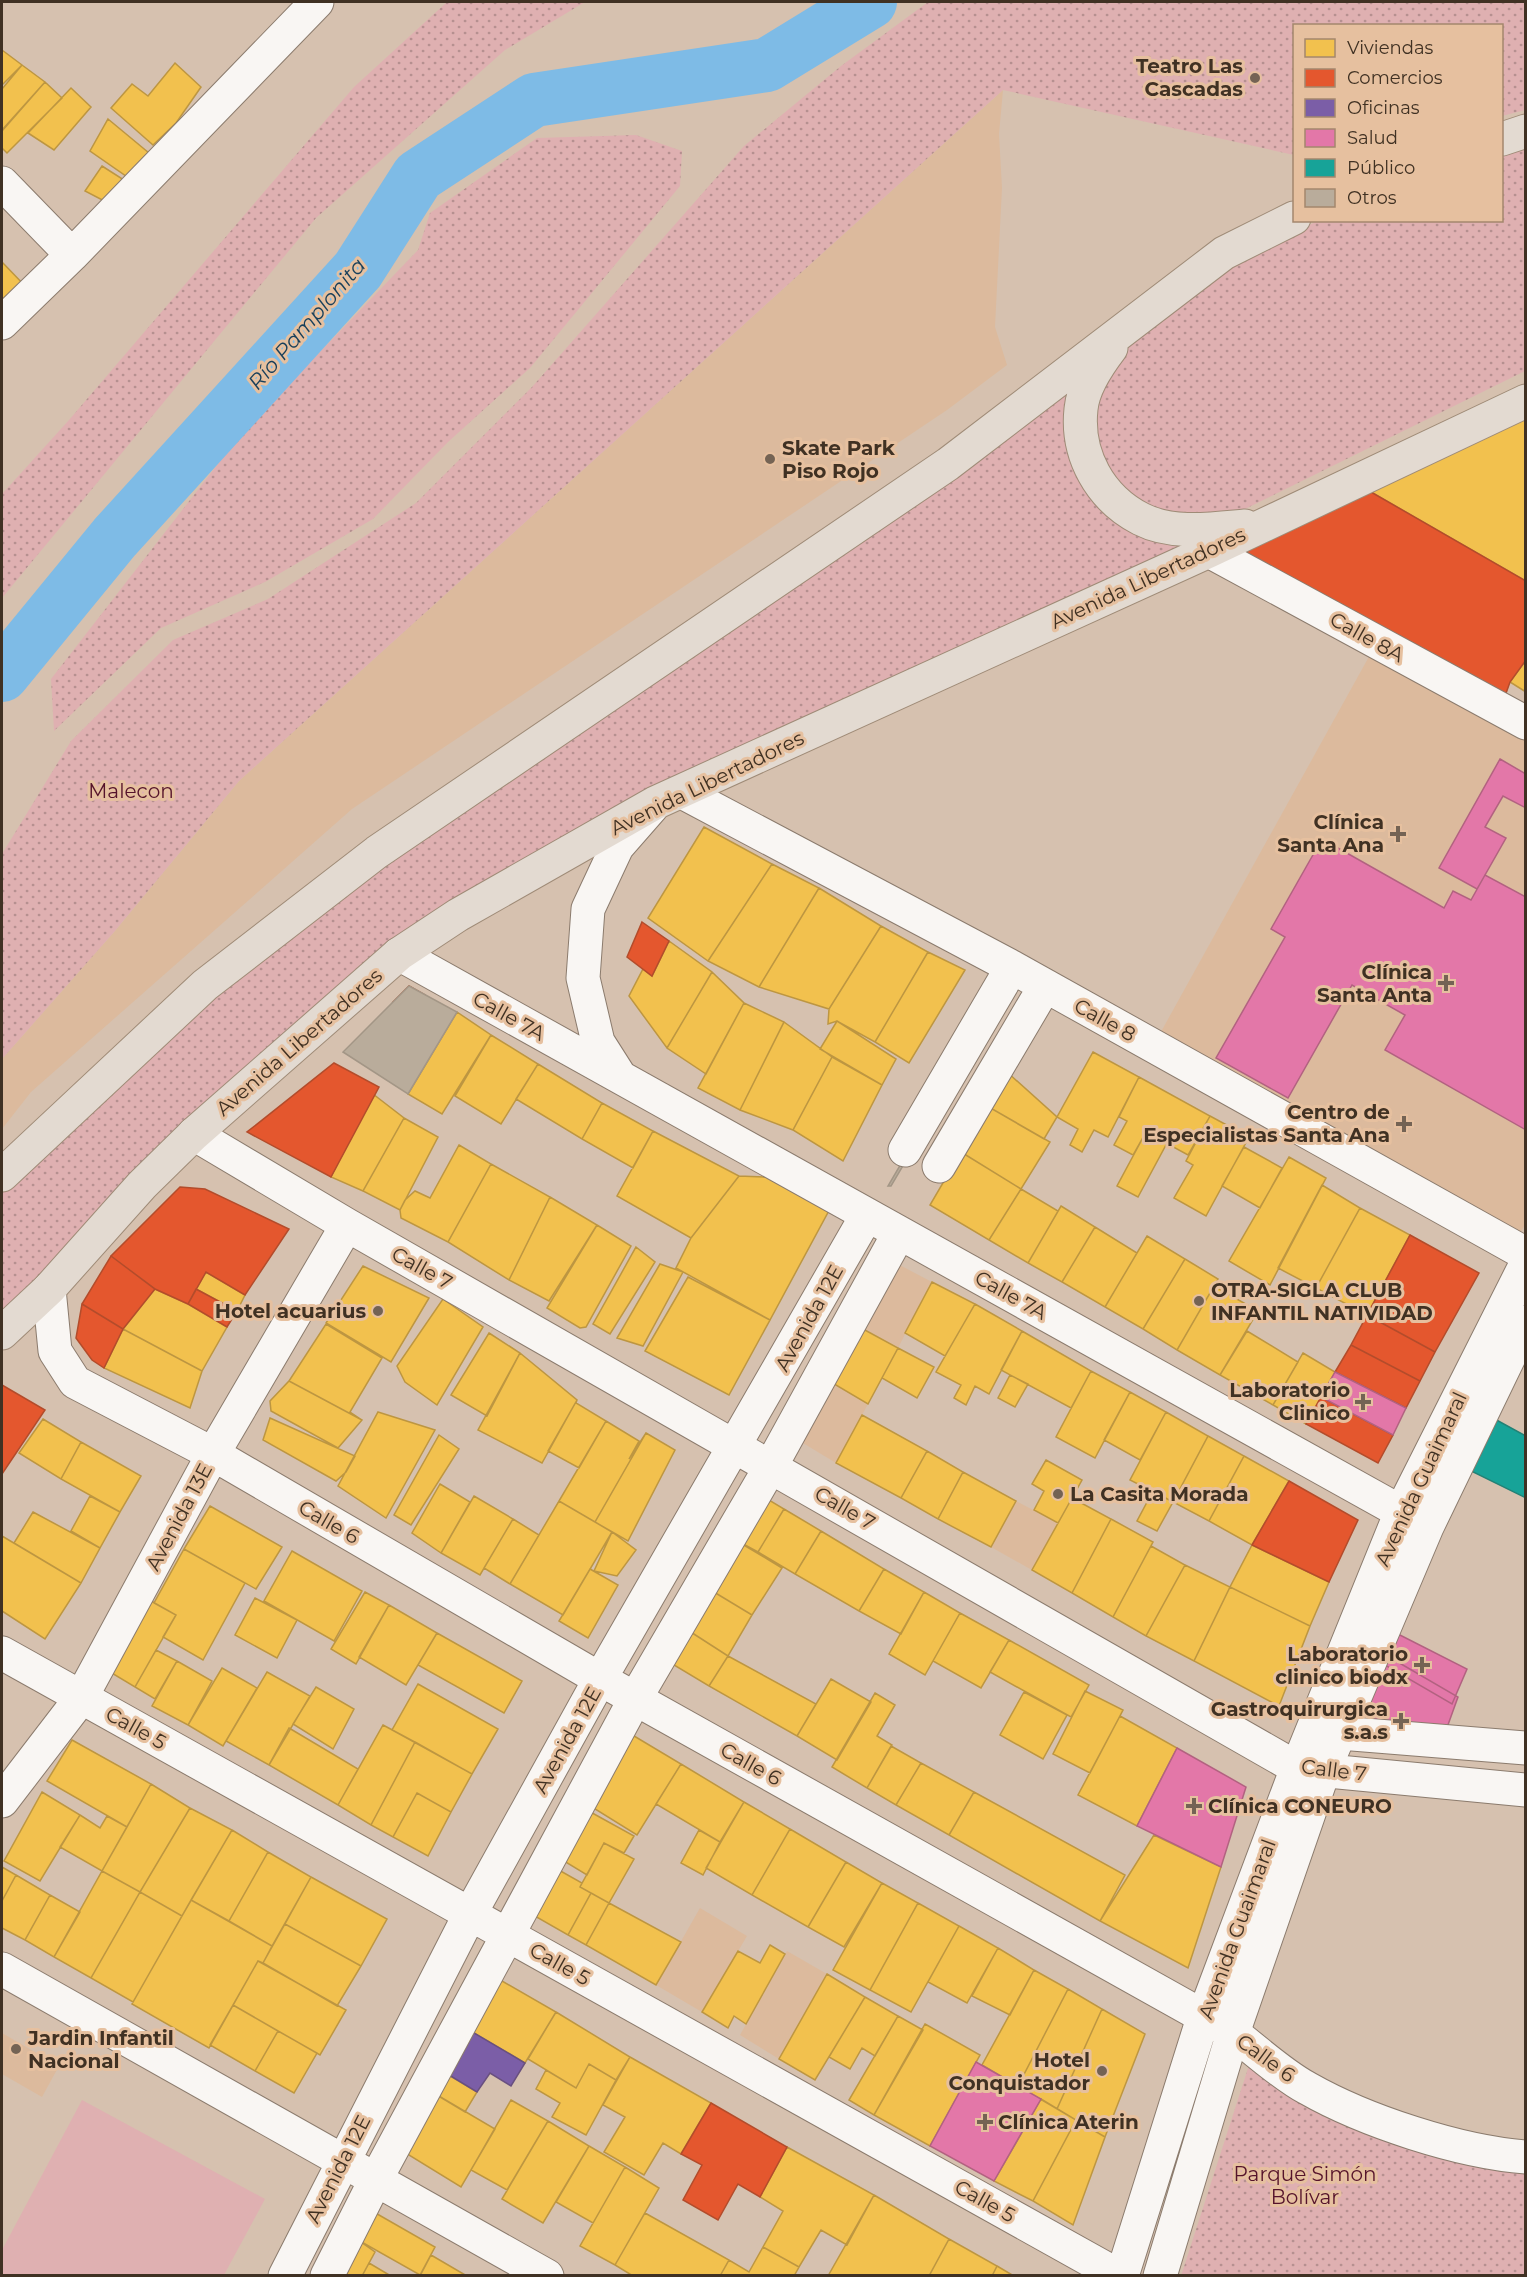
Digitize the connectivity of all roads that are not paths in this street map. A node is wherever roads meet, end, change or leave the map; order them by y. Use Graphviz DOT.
graph roads {
  1 [pos="317,2"];
  2 [pos="1526,131"];
  3 [pos="1503,139"];
  4 [pos="2,183"];
  5 [pos="1293,218"];
  6 [pos="72,255"];
  7 [pos="2,323"];
  8 [pos="1123,332"];
  9 [pos="1526,401"];
  10 [pos="1268,523"];
  11 [pos="1209,551"];
  12 [pos="1526,723"];
  13 [pos="668,797"];
  14 [pos="399,954"];
  15 [pos="1012,967"];
  16 [pos="1045,986"];
  17 [pos="620,1077"];
  18 [pos="194,1134"];
  19 [pos="905,1150"];
  20 [pos="939,1166"];
  21 [pos="2,1175"];
  22 [pos="867,1215"];
  23 [pos="346,1225"];
  24 [pos="899,1233"];
  25 [pos="1526,1254"];
  26 [pos="1526,1264"];
  27 [pos="49,1289"];
  28 [pos="1526,1322"];
  29 [pos="2,1333"];
  30 [pos="737,1446"];
  31 [pos="213,1454"];
  32 [pos="771,1466"];
  33 [pos="1401,1512"];
  34 [pos="2,1653"];
  35 [pos="600,1679"];
  36 [pos="81,1698"];
  37 [pos="635,1699"];
  38 [pos="1340,1733"];
  39 [pos="1526,1748"];
  40 [pos="1311,1769"];
  41 [pos="1526,1790"];
  42 [pos="2,1801"];
  43 [pos="470,1914"];
  44 [pos="509,1936"];
  45 [pos="2,1969"];
  46 [pos="1203,2018"];
  47 [pos="1233,2033"];
  48 [pos="1526,2157"];
  49 [pos="341,2161"];
  50 [pos="375,2181"];
  51 [pos="285,2276"];
  52 [pos="327,2276"];
  53 [pos="547,2276"];
  54 [pos="1121,2276"];
  55 [pos="1160,2276"];
  1 -- 6 [label="street"];
  2 -- 3 [label="main road"];
  4 -- 6 [label="street"];
  5 -- 8 [label="main road"];
  6 -- 7 [label="street"];
  8 -- 10 [label="main road"];
  8 -- 21 [label="main road"];
  9 -- 10 [label="main road, Avenida Libertadores"];
  10 -- 11 [label="main road, Avenida Libertadores"];
  11 -- 12 [label="street, Calle 8A"];
  11 -- 13 [label="main road, Avenida Libertadores"];
  13 -- 14 [label="main road, Avenida Libertadores"];
  13 -- 15 [label="street, Calle 8"];
  13 -- 17 [label="street, Calle 7A"];
  14 -- 17 [label="street, Calle 7A"];
  14 -- 18 [label="main road, Avenida Libertadores"];
  15 -- 16 [label="street, Calle 8"];
  15 -- 19 [label="street"];
  16 -- 20 [label="street"];
  16 -- 25 [label="street, Calle 8"];
  17 -- 22 [label="street, Calle 7A"];
  18 -- 23 [label="street, Calle 7"];
  18 -- 27 [label="main road, Avenida Libertadores"];
  22 -- 24 [label="street, Calle 7A"];
  22 -- 30 [label="street, Avenida 12E"];
  23 -- 30 [label="street, Calle 7"];
  23 -- 31 [label="street, Avenida 13E"];
  24 -- 32 [label="street, Avenida 12E"];
  24 -- 33 [label="street, Calle 7A"];
  26 -- 33 [label="street, Avenida Guaimaral"];
  27 -- 29 [label="main road, Avenida Libertadores"];
  27 -- 31 [label="street, Calle 6"];
  28 -- 38 [label="street, Avenida Guaimaral"];
  30 -- 32 [label="street, Calle 7"];
  30 -- 35 [label="street, Avenida 12E"];
  31 -- 35 [label="street, Calle 6"];
  31 -- 36 [label="street, Avenida 13E"];
  32 -- 37 [label="street, Avenida 12E"];
  32 -- 40 [label="street, Calle 7"];
  33 -- 40 [label="street, Avenida Guaimaral"];
  34 -- 36 [label="street, Calle 5"];
  35 -- 37 [label="street, Calle 6"];
  35 -- 43 [label="street, Avenida 12E"];
  36 -- 42 [label="street, Avenida 13E"];
  36 -- 43 [label="street, Calle 5"];
  37 -- 44 [label="street, Avenida 12E"];
  37 -- 46 [label="street, Calle 6"];
  38 -- 39 [label="street, Calle 7"];
  38 -- 40 [label="street, Avenida Guaimaral"];
  40 -- 41 [label="street, Calle 7"];
  40 -- 46 [label="street, Avenida Guaimaral"];
  40 -- 47 [label="street, Avenida Guaimaral"];
  43 -- 44 [label="street, Calle 5"];
  43 -- 49 [label="street, Avenida 12E"];
  44 -- 50 [label="street, Avenida 12E"];
  44 -- 54 [label="street, Calle 5"];
  45 -- 49 [label="street"];
  46 -- 47 [label="street, Calle 6"];
  46 -- 54 [label="street, Avenida Guaimaral"];
  47 -- 48 [label="street, Calle 6"];
  47 -- 55 [label="street, Avenida Guaimaral"];
  49 -- 50 [label="street"];
  49 -- 51 [label="street, Avenida 12E"];
  50 -- 52 [label="street, Avenida 12E"];
  50 -- 53 [label="street"];
}
